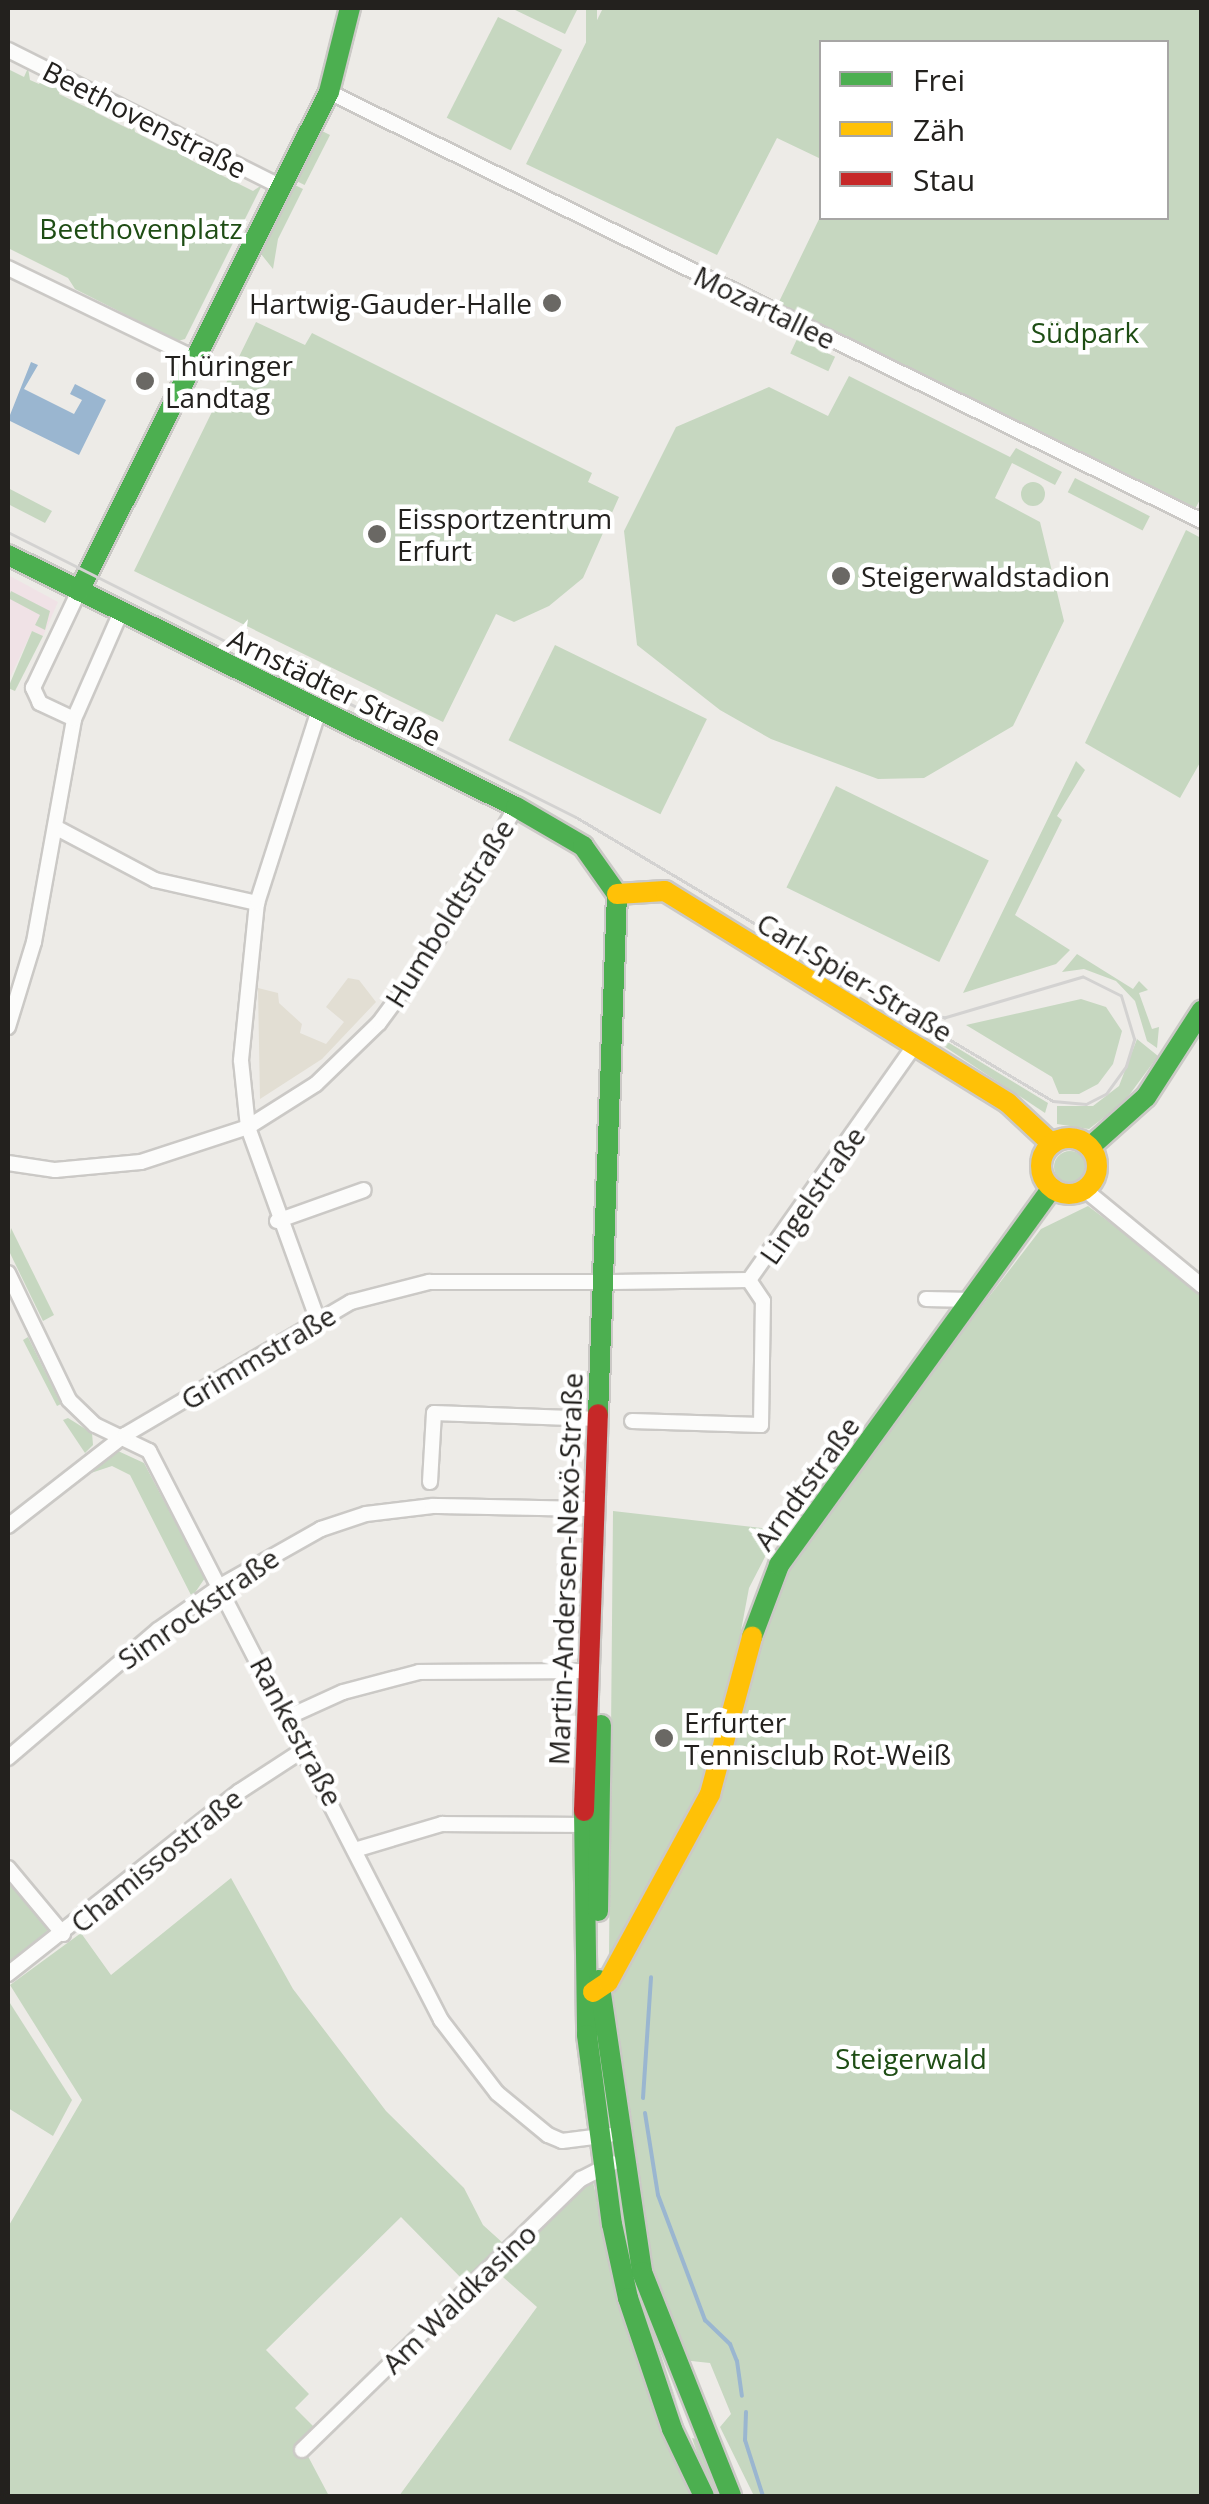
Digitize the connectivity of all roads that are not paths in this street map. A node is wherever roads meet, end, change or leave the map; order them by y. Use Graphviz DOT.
graph roads {
  1 [pos="350,8"];
  2 [pos="8,50"];
  3 [pos="329,92"];
  4 [pos="282,187"];
  5 [pos="8,268"];
  6 [pos="196,360"];
  7 [pos="1202,521"];
  8 [pos="8,556"];
  9 [pos="78,591"];
  10 [pos="121,612"];
  11 [pos="319,710"];
  12 [pos="74,720"];
  13 [pos="516,807"];
  14 [pos="56,827"];
  15 [pos="617,894"];
  16 [pos="257,903"];
  17 [pos="1202,1010"];
  18 [pos="8,1027"];
  19 [pos="915,1044"];
  20 [pos="248,1127"];
  21 [pos="1052,1144"];
  22 [pos="1090,1147"];
  23 [pos="8,1162"];
  24 [pos="1052,1188"];
  25 [pos="1084,1189"];
  26 [pos="364,1190"];
  27 [pos="277,1221"];
  28 [pos="8,1273"];
  29 [pos="749,1280"];
  30 [pos="608,1282"];
  31 [pos="1202,1286"];
  32 [pos="926,1299"];
  33 [pos="972,1303"];
  34 [pos="316,1318"];
  35 [pos="598,1419"];
  36 [pos="632,1420"];
  37 [pos="124,1435"];
  38 [pos="430,1482"];
  39 [pos="595,1509"];
  40 [pos="8,1526"];
  41 [pos="222,1585"];
  42 [pos="589,1671"];
  43 [pos="288,1717"];
  44 [pos="306,1748"];
  45 [pos="8,1758"];
  46 [pos="583,1825"];
  47 [pos="358,1850"];
  48 [pos="8,1868"];
  49 [pos="63,1934"];
  50 [pos="8,1972"];
  51 [pos="592,1992"];
  52 [pos="610,2135"];
  53 [pos="624,2159"];
  54 [pos="603,2166"];
  55 [pos="302,2450"];
  56 [pos="704,2496"];
  57 [pos="731,2496"];
  1 -- 3 [label="main road"];
  2 -- 4 [label="street, Beethovenstraße"];
  3 -- 4 [label="main road"];
  3 -- 7 [label="street, Mozartallee"];
  4 -- 6 [label="main road"];
  5 -- 6 [label="street"];
  6 -- 9 [label="main road"];
  8 -- 9 [label="main road, Arnstädter Straße"];
  9 -- 10 [label="main road, Arnstädter Straße"];
  9 -- 12 [label="street"];
  10 -- 11 [label="main road, Arnstädter Straße"];
  10 -- 12 [label="street"];
  11 -- 13 [label="main road, Arnstädter Straße"];
  11 -- 16 [label="street"];
  12 -- 14 [label="street"];
  13 -- 15 [label="main road, Arnstädter Straße"];
  13 -- 20 [label="street, Humboldtstraße"];
  14 -- 16 [label="street"];
  14 -- 18 [label="street"];
  15 -- 19 [label="main road, Carl-Spier-Straße"];
  15 -- 30 [label="main road, Martin-Andersen-Nexö-Straße"];
  16 -- 20 [label="street"];
  17 -- 22 [label="main road"];
  19 -- 21 [label="main road, Carl-Spier-Straße"];
  19 -- 29 [label="street, Lingelstraße"];
  20 -- 23 [label="street, Humboldtstraße"];
  20 -- 27 [label="street"];
  21 -- 22 [label="main road"];
  21 -- 24 [label="main road"];
  22 -- 25 [label="main road"];
  24 -- 25 [label="main road"];
  24 -- 33 [label="main road, Arndtstraße"];
  25 -- 31 [label="street"];
  26 -- 27 [label="street"];
  27 -- 34 [label="street"];
  28 -- 37 [label="street, Rankestraße"];
  29 -- 30 [label="street, Lingelstraße"];
  29 -- 36 [label="street"];
  30 -- 34 [label="street, Grimmstraße"];
  30 -- 35 [label="main road, Martin-Andersen-Nexö-Straße"];
  30 -- 51 [label="main road, Martin-Andersen-Nexö-Straße"];
  32 -- 33 [label="street"];
  33 -- 51 [label="main road, Arndtstraße"];
  34 -- 37 [label="street, Grimmstraße"];
  35 -- 38 [label="street"];
  35 -- 39 [label="main road, Martin-Andersen-Nexö-Straße"];
  37 -- 40 [label="street, Grimmstraße"];
  37 -- 41 [label="street, Rankestraße"];
  39 -- 41 [label="street, Simrockstraße"];
  39 -- 42 [label="main road, Martin-Andersen-Nexö-Straße"];
  41 -- 43 [label="street, Rankestraße"];
  41 -- 45 [label="street, Simrockstraße"];
  42 -- 43 [label="street"];
  42 -- 46 [label="main road, Martin-Andersen-Nexö-Straße"];
  43 -- 44 [label="street, Rankestraße"];
  44 -- 47 [label="street, Rankestraße"];
  44 -- 49 [label="street, Chamissostraße"];
  46 -- 47 [label="street"];
  46 -- 51 [label="main road, Martin-Andersen-Nexö-Straße"];
  47 -- 52 [label="street, Rankestraße"];
  48 -- 49 [label="street"];
  49 -- 50 [label="street, Chamissostraße"];
  51 -- 52 [label="main road"];
  52 -- 53 [label="main road"];
  52 -- 54 [label="main road"];
  53 -- 54 [label="street, Am Waldkasino"];
  53 -- 57 [label="main road"];
  54 -- 55 [label="street, Am Waldkasino"];
  54 -- 56 [label="main road"];
}
